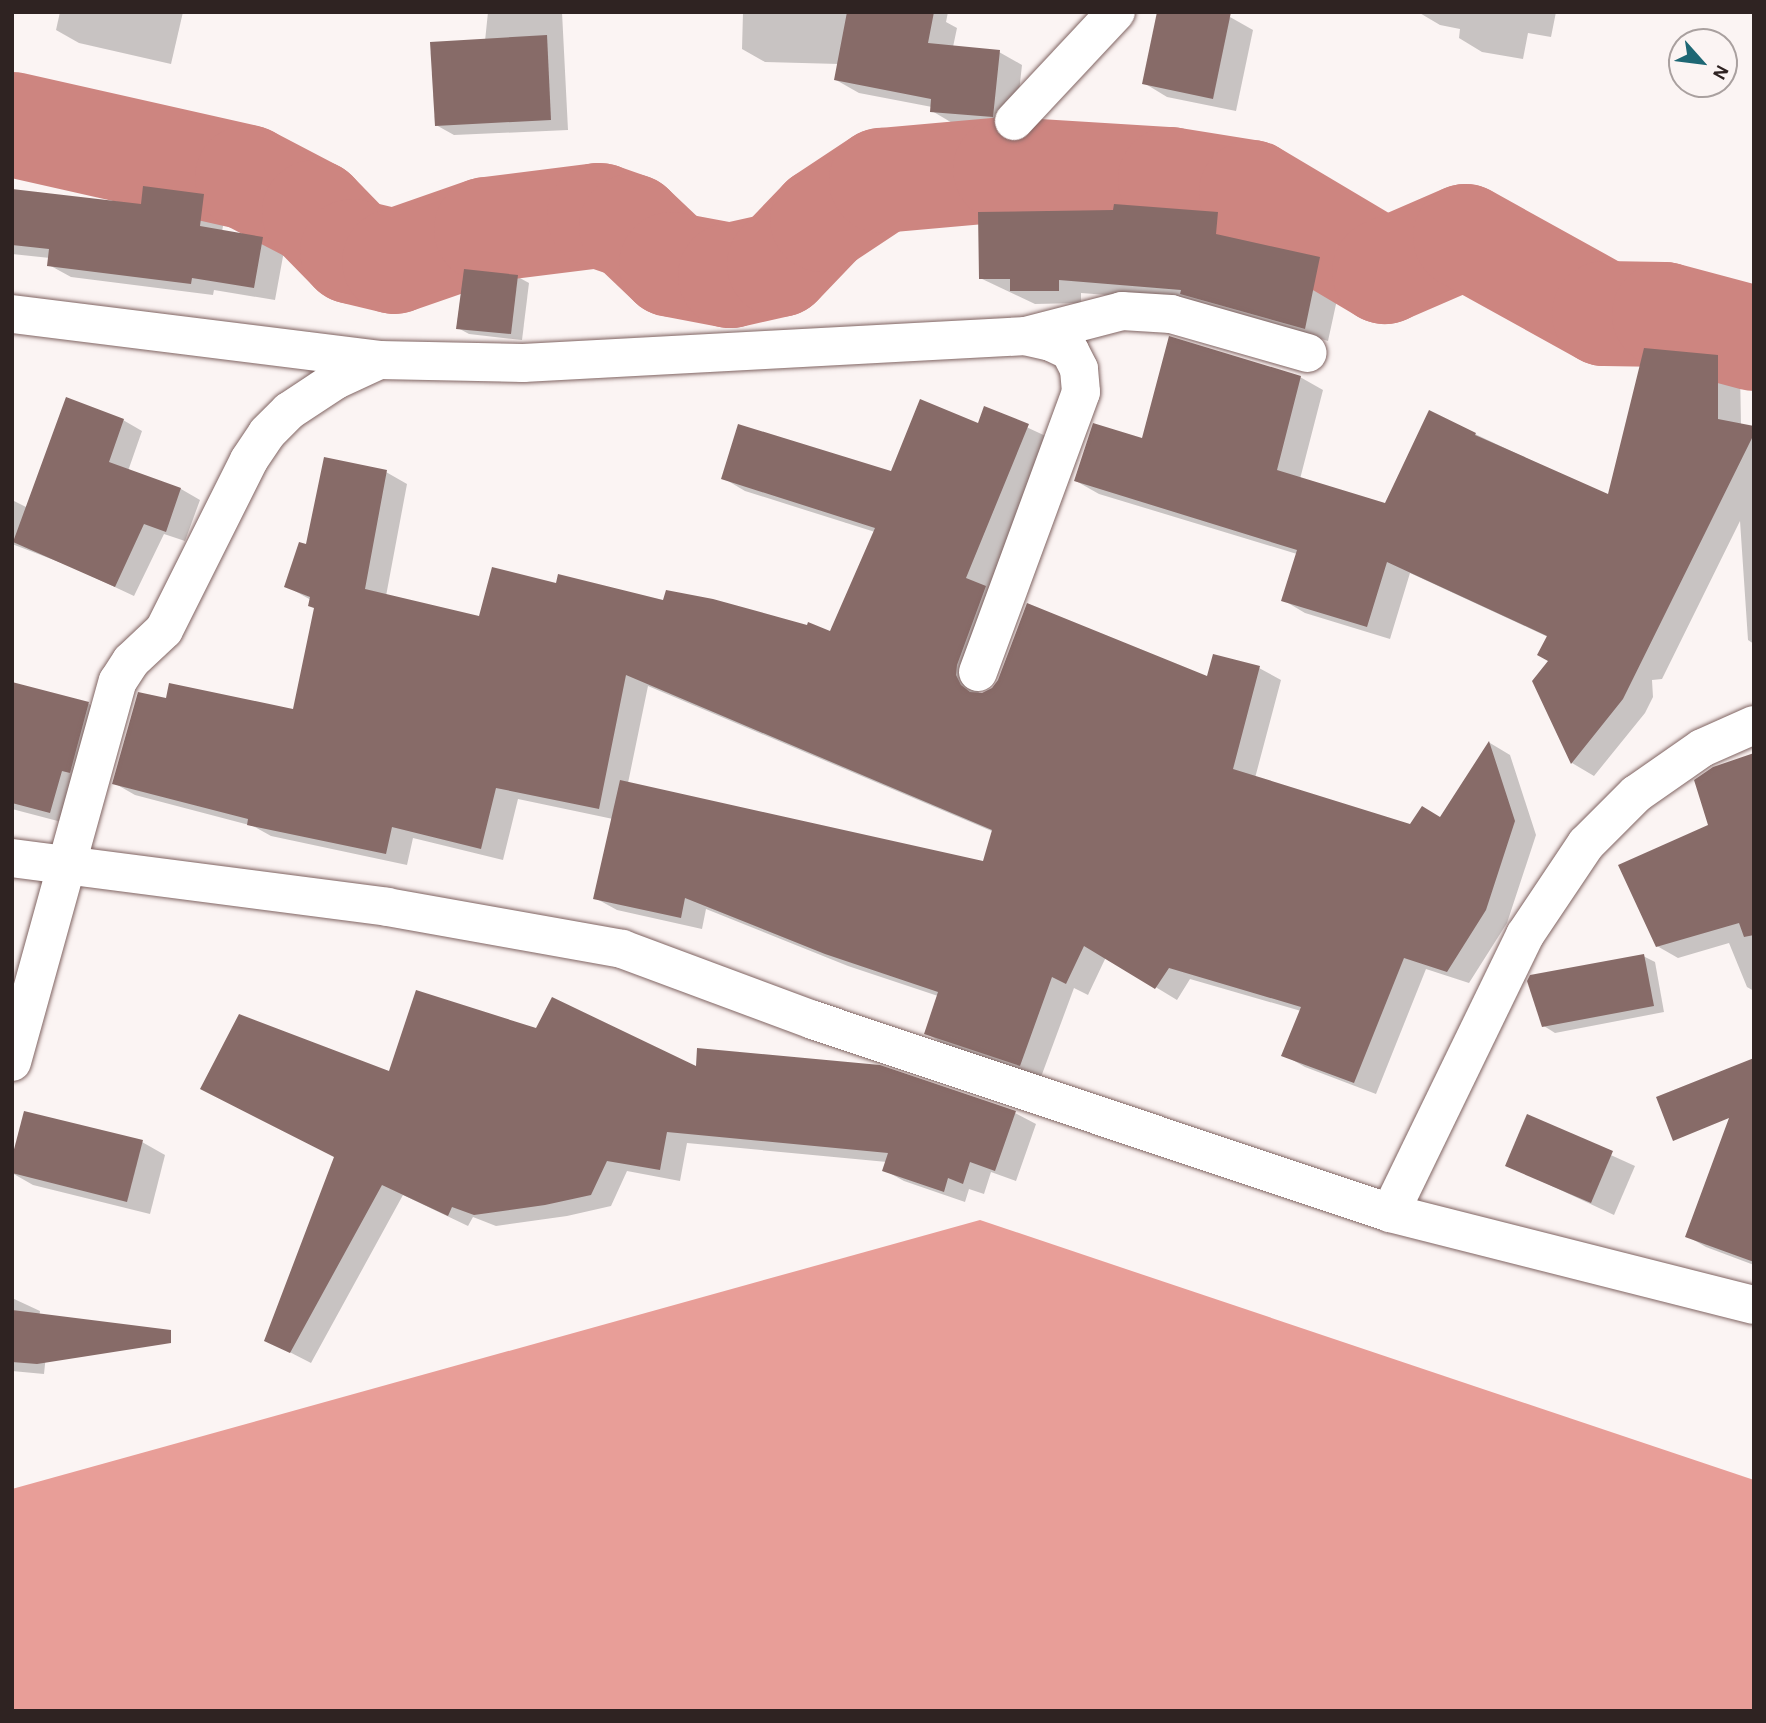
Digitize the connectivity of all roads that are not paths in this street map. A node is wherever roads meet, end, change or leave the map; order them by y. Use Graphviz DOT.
graph roads {
  1 [pos="1116,12"];
  2 [pos="1014,121"];
  3 [pos="12,314"];
  4 [pos="1026,336"];
  5 [pos="1308,353"];
  6 [pos="379,360"];
  7 [pos="978,672"];
  8 [pos="1754,724"];
  9 [pos="12,858"];
  10 [pos="66,864"];
  11 [pos="12,1062"];
  12 [pos="1390,1213"];
  13 [pos="1754,1305"];
  1 -- 2 [label="street"];
  3 -- 6 [label="street"];
  4 -- 5 [label="street"];
  4 -- 6 [label="street"];
  4 -- 7 [label="street"];
  6 -- 10 [label="street"];
  8 -- 12 [label="street"];
  9 -- 10 [label="street"];
  10 -- 11 [label="street"];
  10 -- 12 [label="street"];
  12 -- 13 [label="street"];
}
